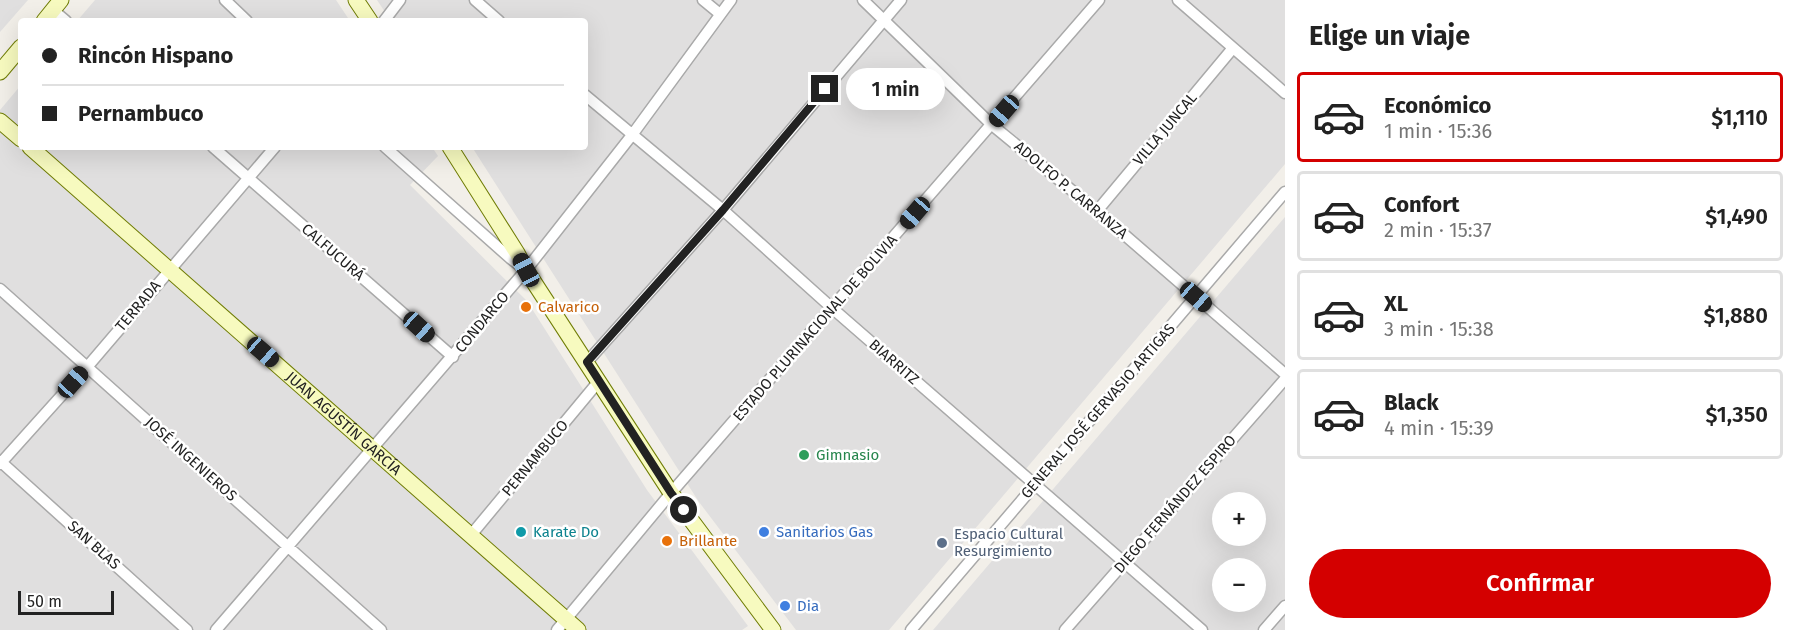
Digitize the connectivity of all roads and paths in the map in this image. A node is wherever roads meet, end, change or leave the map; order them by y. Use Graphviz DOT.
graph roads {
  1 [pos="225,0"];
  2 [pos="356,0"];
  3 [pos="400,0"];
  4 [pos="475,0"];
  5 [pos="703,0"];
  6 [pos="731,0"];
  7 [pos="863,0"];
  8 [pos="901,0"];
  9 [pos="1099,0"];
  10 [pos="1178,0"];
  11 [pos="720,14"];
  12 [pos="244,18"];
  13 [pos="368,18"];
  14 [pos="386,18"];
  15 [pos="496,18"];
  16 [pos="883,21"];
  17 [pos="1233,48"];
  18 [pos="18,51"];
  19 [pos="0,72"];
  20 [pos="1285,93"];
  21 [pos="588,98"];
  22 [pos="0,121"];
  23 [pos="992,124"];
  24 [pos="632,135"];
  25 [pos="18,136"];
  26 [pos="33,150"];
  27 [pos="217,150"];
  28 [pos="272,150"];
  29 [pos="388,150"];
  30 [pos="452,150"];
  31 [pos="249,177"];
  32 [pos="1285,192"];
  33 [pos="723,210"];
  34 [pos="1097,211"];
  35 [pos="169,270"];
  36 [pos="526,270"];
  37 [pos="0,289"];
  38 [pos="1196,297"];
  39 [pos="832,308"];
  40 [pos="453,357"];
  41 [pos="587,362"];
  42 [pos="88,366"];
  43 [pos="1285,374"];
  44 [pos="1285,379"];
  45 [pos="599,381"];
  46 [pos="372,450"];
  47 [pos="0,462"];
  48 [pos="1035,484"];
  49 [pos="671,493"];
  50 [pos="471,535"];
  51 [pos="288,548"];
  52 [pos="1125,562"];
  53 [pos="1285,606"];
  54 [pos="567,627"];
  55 [pos="188,630"];
  56 [pos="216,630"];
  57 [pos="381,630"];
  58 [pos="773,630"];
  59 [pos="911,630"];
  60 [pos="1065,630"];
  61 [pos="1202,630"];
  62 [pos="1264,630"];
  1 -- 12 [label="street"];
  2 -- 13 [label="street"];
  3 -- 14 [label="street"];
  4 -- 15 [label="street"];
  5 -- 11 [label="street"];
  6 -- 11 [label="street, CONDARCO"];
  7 -- 16 [label="street, ADOLFO P. CARRANZA"];
  8 -- 16 [label="street"];
  9 -- 23 [label="street, ESTADO PLURINACIONAL DE BOLIVIA"];
  10 -- 17 [label="street"];
  11 -- 24 [label="street, CONDARCO"];
  16 -- 23 [label="street, ADOLFO P. CARRANZA"];
  16 -- 33 [label="street"];
  17 -- 20 [label="street"];
  17 -- 34 [label="street, VILLA JUNCAL"];
  18 -- 19 [label="street"];
  21 -- 24 [label="street, BIARRITZ"];
  22 -- 25 [label="street"];
  23 -- 34 [label="street, ADOLFO P. CARRANZA"];
  23 -- 39 [label="street, ESTADO PLURINACIONAL DE BOLIVIA"];
  24 -- 33 [label="street, BIARRITZ"];
  24 -- 36 [label="street, CONDARCO"];
  26 -- 35 [label="street, JUAN AGUSTÍN GARCÍA"];
  27 -- 31 [label="street, CALFUCURÁ"];
  28 -- 31 [label="street, TERRADA"];
  29 -- 36 [label="street"];
  30 -- 36 [label="street"];
  31 -- 35 [label="street, TERRADA"];
  31 -- 40 [label="street, CALFUCURÁ"];
  32 -- 38 [label="street, GENERAL JOSÉ GERVASIO ARTIGAS"];
  33 -- 39 [label="street, BIARRITZ"];
  33 -- 41 [label="street"];
  34 -- 38 [label="street, ADOLFO P. CARRANZA"];
  35 -- 42 [label="street, TERRADA"];
  35 -- 46 [label="street, JUAN AGUSTÍN GARCÍA"];
  36 -- 40 [label="street, CONDARCO"];
  36 -- 41 [label="street"];
  37 -- 42 [label="street, JOSÉ INGENIEROS"];
  38 -- 43 [label="street, ADOLFO P. CARRANZA"];
  38 -- 48 [label="street, GENERAL JOSÉ GERVASIO ARTIGAS"];
  39 -- 48 [label="street, BIARRITZ"];
  39 -- 49 [label="street, ESTADO PLURINACIONAL DE BOLIVIA"];
  40 -- 46 [label="street, CONDARCO"];
  41 -- 45 [label="street"];
  42 -- 47 [label="street, TERRADA"];
  42 -- 51 [label="street, JOSÉ INGENIEROS"];
  44 -- 52 [label="street, DIEGO FERNÁNDEZ ESPIRO"];
  45 -- 49 [label="street"];
  45 -- 50 [label="street, PERNAMBUCO"];
  46 -- 50 [label="street, JUAN AGUSTÍN GARCÍA"];
  46 -- 51 [label="street, CONDARCO"];
  47 -- 55 [label="street, SAN BLAS"];
  48 -- 52 [label="street, BIARRITZ"];
  48 -- 59 [label="street, GENERAL JOSÉ GERVASIO ARTIGAS"];
  49 -- 54 [label="street, ESTADO PLURINACIONAL DE BOLIVIA"];
  49 -- 58 [label="street"];
  50 -- 54 [label="street, JUAN AGUSTÍN GARCÍA"];
  51 -- 56 [label="street, CONDARCO"];
  51 -- 57 [label="street, JOSÉ INGENIEROS"];
  52 -- 60 [label="street, DIEGO FERNÁNDEZ ESPIRO"];
  52 -- 61 [label="street, BIARRITZ"];
  53 -- 62 [label="street"];
}
